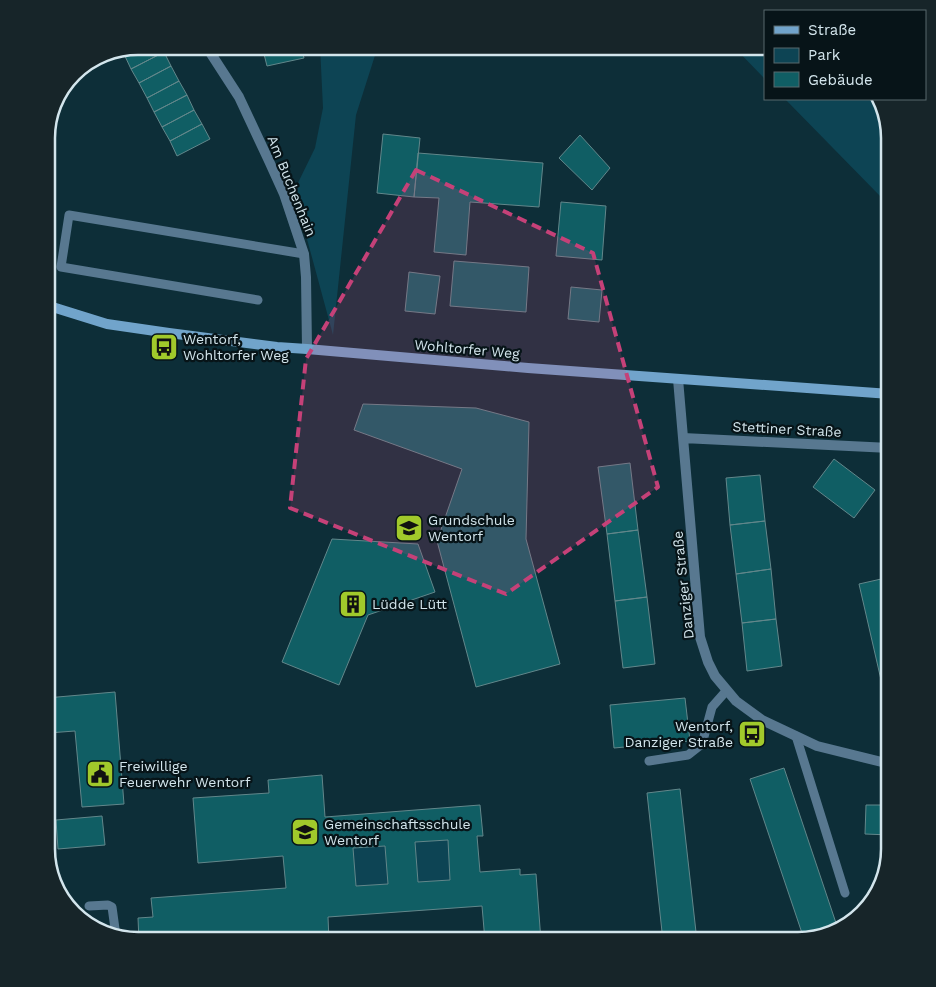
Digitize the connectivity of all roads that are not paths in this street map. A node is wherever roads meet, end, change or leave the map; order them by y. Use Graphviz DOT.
graph roads {
  1 [pos="212,55"];
  2 [pos="304,254"];
  3 [pos="258,300"];
  4 [pos="55,308"];
  5 [pos="307,349"];
  6 [pos="678,379"];
  7 [pos="881,393"];
  8 [pos="683,438"];
  9 [pos="881,448"];
  10 [pos="727,690"];
  11 [pos="796,736"];
  12 [pos="649,761"];
  13 [pos="881,762"];
  14 [pos="846,893"];
  15 [pos="89,906"];
  16 [pos="115,928"];
  1 -- 2 [label="street, Am Buchenhain"];
  2 -- 3 [label="lane"];
  2 -- 5 [label="street, Am Buchenhain"];
  4 -- 5 [label="main road, Wohltorfer Weg"];
  5 -- 6 [label="main road, Wohltorfer Weg"];
  6 -- 7 [label="main road, Wohltorfer Weg"];
  6 -- 8 [label="street, Danziger Straße"];
  8 -- 9 [label="street, Stettiner Straße"];
  8 -- 10 [label="street, Danziger Straße"];
  10 -- 11 [label="street, Danziger Straße"];
  10 -- 12 [label="lane"];
  11 -- 13 [label="street, Danziger Straße"];
  11 -- 14 [label="lane"];
  15 -- 16 [label="lane"];
}
